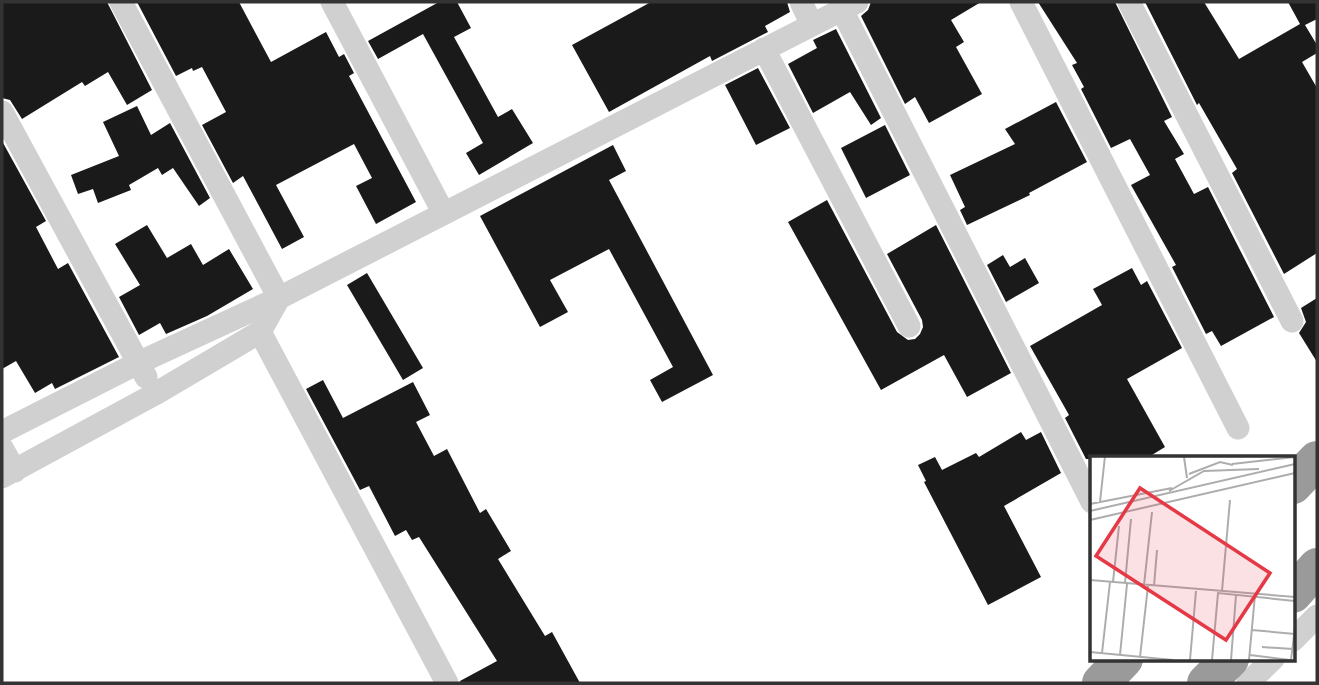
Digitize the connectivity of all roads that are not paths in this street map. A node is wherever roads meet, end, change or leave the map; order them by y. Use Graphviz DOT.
graph roads {
  1 [pos="121,2"];
  2 [pos="332,2"];
  3 [pos="801,2"];
  4 [pos="1021,2"];
  5 [pos="1129,2"];
  6 [pos="849,6"];
  7 [pos="812,25"];
  8 [pos="764,49"];
  9 [pos="2,112"];
  10 [pos="443,212"];
  11 [pos="279,298"];
  12 [pos="1292,321"];
  13 [pos="909,326"];
  14 [pos="260,332"];
  15 [pos="138,363"];
  16 [pos="155,394"];
  17 [pos="1238,428"];
  18 [pos="2,432"];
  19 [pos="2,448"];
  20 [pos="1317,460"];
  21 [pos="8,474"];
  22 [pos="1294,484"];
  23 [pos="1090,500"];
  24 [pos="1317,567"];
  25 [pos="1294,593"];
  26 [pos="1317,616"];
  27 [pos="1294,639"];
  28 [pos="1123,660"];
  29 [pos="1229,660"];
  30 [pos="1272,660"];
  31 [pos="447,683"];
  32 [pos="1101,683"];
  33 [pos="1206,683"];
  34 [pos="1248,683"];
  1 -- 11 [label="street"];
  2 -- 10 [label="street"];
  3 -- 7 [label="street"];
  4 -- 17 [label="street"];
  5 -- 12 [label="street"];
  6 -- 7 [label="street"];
  6 -- 23 [label="street"];
  7 -- 8 [label="street"];
  8 -- 10 [label="street"];
  8 -- 13 [label="street"];
  9 -- 15 [label="street"];
  10 -- 11 [label="street"];
  11 -- 14 [label="street"];
  11 -- 15 [label="street"];
  14 -- 16 [label="street"];
  14 -- 31 [label="street"];
  15 -- 16 [label="street"];
  15 -- 18 [label="street"];
  16 -- 21 [label="street"];
  19 -- 21 [label="street"];
  20 -- 22 [label="highway"];
  24 -- 25 [label="highway"];
  26 -- 27 [label="street"];
  28 -- 32 [label="highway"];
  29 -- 33 [label="highway"];
  30 -- 34 [label="street"];
}
